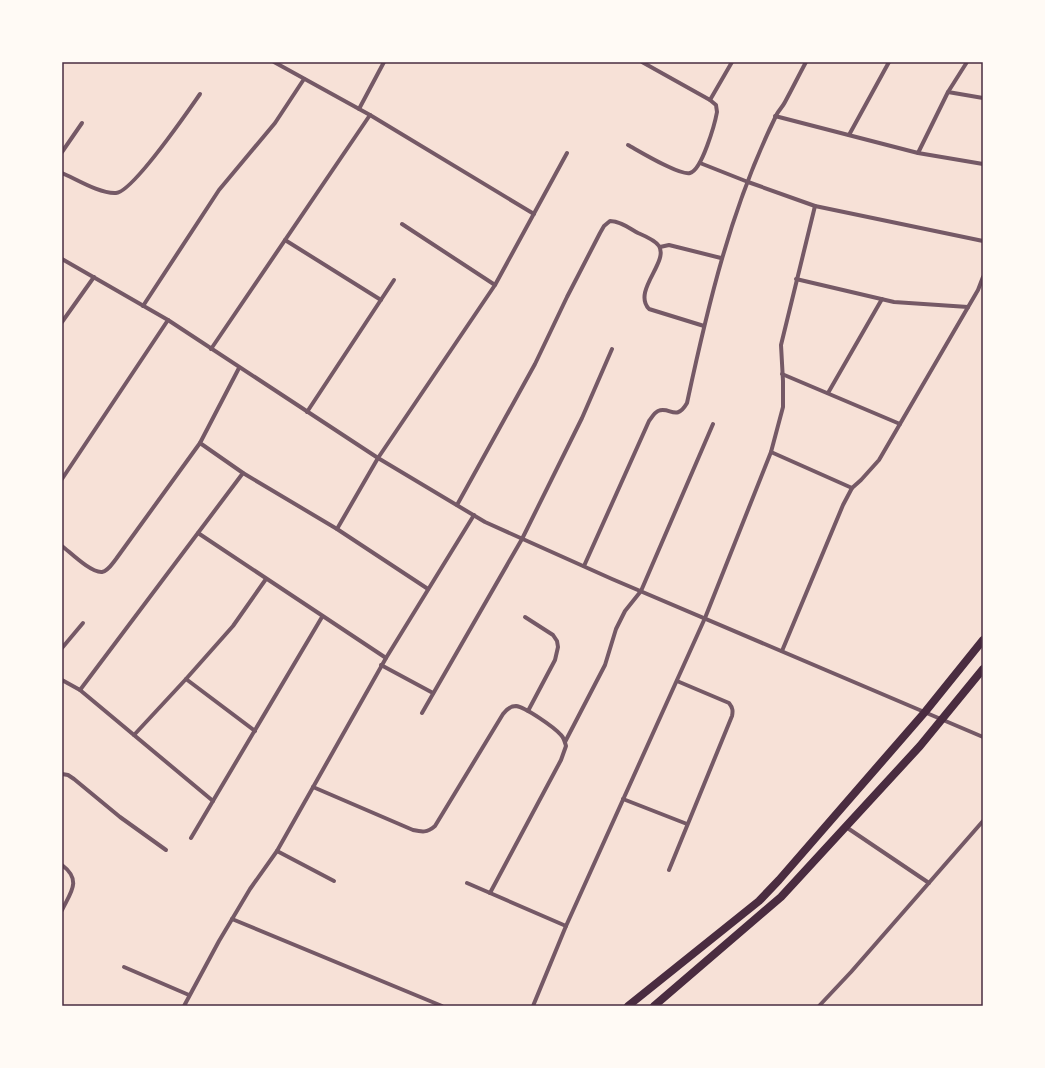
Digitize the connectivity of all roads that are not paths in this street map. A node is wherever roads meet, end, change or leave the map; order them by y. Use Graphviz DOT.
graph roads {
  1 [pos="274,62"];
  2 [pos="384,62"];
  3 [pos="642,62"];
  4 [pos="732,62"];
  5 [pos="806,62"];
  6 [pos="888,62"];
  7 [pos="967,62"];
  8 [pos="279,63"];
  9 [pos="304,78"];
  10 [pos="948,92"];
  11 [pos="200,94"];
  12 [pos="983,98"];
  13 [pos="710,100"];
  14 [pos="359,109"];
  15 [pos="370,115"];
  16 [pos="775,116"];
  17 [pos="82,123"];
  18 [pos="849,135"];
  19 [pos="628,145"];
  20 [pos="62,152"];
  21 [pos="567,153"];
  22 [pos="918,153"];
  23 [pos="700,163"];
  24 [pos="983,164"];
  25 [pos="62,173"];
  26 [pos="748,182"];
  27 [pos="815,206"];
  28 [pos="534,214"];
  29 [pos="402,224"];
  30 [pos="285,240"];
  31 [pos="983,241"];
  32 [pos="660,247"];
  33 [pos="721,258"];
  34 [pos="62,259"];
  35 [pos="983,277"];
  36 [pos="94,278"];
  37 [pos="796,279"];
  38 [pos="394,280"];
  39 [pos="495,285"];
  40 [pos="882,299"];
  41 [pos="381,300"];
  42 [pos="143,306"];
  43 [pos="968,307"];
  44 [pos="168,320"];
  45 [pos="62,322"];
  46 [pos="704,326"];
  47 [pos="211,349"];
  48 [pos="612,349"];
  49 [pos="239,368"];
  50 [pos="782,374"];
  51 [pos="828,393"];
  52 [pos="307,412"];
  53 [pos="713,424"];
  54 [pos="900,424"];
  55 [pos="200,443"];
  56 [pos="772,452"];
  57 [pos="378,458"];
  58 [pos="243,473"];
  59 [pos="62,479"];
  60 [pos="852,488"];
  61 [pos="457,505"];
  62 [pos="474,515"];
  63 [pos="337,529"];
  64 [pos="198,533"];
  65 [pos="522,538"];
  66 [pos="62,546"];
  67 [pos="584,566"];
  68 [pos="266,579"];
  69 [pos="428,589"];
  70 [pos="641,591"];
  71 [pos="322,617"];
  72 [pos="525,617"];
  73 [pos="705,618"];
  74 [pos="83,623"];
  75 [pos="983,640"];
  76 [pos="62,648"];
  77 [pos="782,651"];
  78 [pos="386,658"];
  79 [pos="382,665"];
  80 [pos="983,669"];
  81 [pos="186,679"];
  82 [pos="62,680"];
  83 [pos="677,681"];
  84 [pos="80,690"];
  85 [pos="433,693"];
  86 [pos="528,711"];
  87 [pos="925,712"];
  88 [pos="422,713"];
  89 [pos="942,719"];
  90 [pos="255,731"];
  91 [pos="134,735"];
  92 [pos="983,737"];
  93 [pos="565,742"];
  94 [pos="62,774"];
  95 [pos="313,787"];
  96 [pos="623,798"];
  97 [pos="213,802"];
  98 [pos="983,821"];
  99 [pos="687,824"];
  100 [pos="846,827"];
  101 [pos="191,838"];
  102 [pos="166,850"];
  103 [pos="277,851"];
  104 [pos="62,865"];
  105 [pos="669,870"];
  106 [pos="334,881"];
  107 [pos="467,883"];
  108 [pos="929,883"];
  109 [pos="490,893"];
  110 [pos="62,910"];
  111 [pos="232,919"];
  112 [pos="566,926"];
  113 [pos="124,967"];
  114 [pos="189,995"];
  115 [pos="184,1006"];
  116 [pos="442,1006"];
  117 [pos="533,1006"];
  118 [pos="628,1006"];
  119 [pos="654,1006"];
  120 [pos="819,1006"];
  1 -- 8 [label="street"];
  2 -- 14 [label="street"];
  3 -- 13 [label="street"];
  4 -- 13 [label="street"];
  5 -- 16 [label="street"];
  6 -- 18 [label="street"];
  7 -- 10 [label="street"];
  8 -- 9 [label="street"];
  9 -- 14 [label="street"];
  9 -- 42 [label="street"];
  10 -- 12 [label="street"];
  10 -- 22 [label="street"];
  11 -- 25 [label="street"];
  13 -- 23 [label="street"];
  14 -- 15 [label="street"];
  15 -- 28 [label="street"];
  15 -- 30 [label="street"];
  16 -- 18 [label="street"];
  16 -- 26 [label="street"];
  17 -- 20 [label="street"];
  18 -- 22 [label="street"];
  19 -- 23 [label="street"];
  21 -- 28 [label="street"];
  22 -- 24 [label="street"];
  23 -- 26 [label="street"];
  26 -- 27 [label="street"];
  26 -- 33 [label="street"];
  27 -- 31 [label="street"];
  27 -- 37 [label="street"];
  28 -- 39 [label="street"];
  29 -- 39 [label="street"];
  30 -- 41 [label="street"];
  30 -- 47 [label="street"];
  32 -- 33 [label="street"];
  32 -- 46 [label="street"];
  32 -- 61 [label="street"];
  33 -- 46 [label="street"];
  34 -- 36 [label="street"];
  35 -- 43 [label="street"];
  36 -- 42 [label="street"];
  36 -- 45 [label="street"];
  37 -- 40 [label="street"];
  37 -- 50 [label="street"];
  38 -- 41 [label="street"];
  39 -- 57 [label="street"];
  40 -- 43 [label="street"];
  40 -- 51 [label="street"];
  41 -- 52 [label="street"];
  42 -- 44 [label="street"];
  43 -- 54 [label="street"];
  44 -- 47 [label="street"];
  44 -- 59 [label="street"];
  46 -- 67 [label="street"];
  47 -- 49 [label="street"];
  48 -- 65 [label="street"];
  49 -- 52 [label="street"];
  49 -- 55 [label="street"];
  50 -- 51 [label="street"];
  50 -- 56 [label="street"];
  51 -- 54 [label="street"];
  52 -- 57 [label="street"];
  53 -- 70 [label="street"];
  54 -- 60 [label="street"];
  55 -- 58 [label="street"];
  55 -- 66 [label="street"];
  56 -- 60 [label="street"];
  56 -- 73 [label="street"];
  57 -- 61 [label="street"];
  57 -- 63 [label="street"];
  58 -- 63 [label="street"];
  58 -- 64 [label="street"];
  60 -- 77 [label="street"];
  61 -- 62 [label="street"];
  62 -- 65 [label="street"];
  62 -- 69 [label="street"];
  63 -- 69 [label="street"];
  64 -- 68 [label="street"];
  64 -- 84 [label="street"];
  65 -- 67 [label="street"];
  65 -- 85 [label="street"];
  67 -- 70 [label="street"];
  68 -- 71 [label="street"];
  68 -- 81 [label="street"];
  69 -- 78 [label="street"];
  70 -- 73 [label="street"];
  70 -- 93 [label="street"];
  71 -- 78 [label="street"];
  71 -- 90 [label="street"];
  72 -- 86 [label="street"];
  73 -- 77 [label="street"];
  73 -- 83 [label="street"];
  74 -- 76 [label="street"];
  75 -- 87 [label="main road"];
  77 -- 87 [label="street"];
  78 -- 79 [label="street"];
  79 -- 85 [label="street"];
  79 -- 95 [label="street"];
  80 -- 89 [label="main road"];
  81 -- 90 [label="street"];
  81 -- 91 [label="street"];
  82 -- 84 [label="street"];
  83 -- 96 [label="street"];
  83 -- 99 [label="street"];
  84 -- 91 [label="street"];
  85 -- 88 [label="street"];
  86 -- 93 [label="street"];
  86 -- 95 [label="street"];
  87 -- 89 [label="street"];
  87 -- 118 [label="main road"];
  89 -- 92 [label="street"];
  89 -- 100 [label="main road"];
  90 -- 97 [label="street"];
  91 -- 97 [label="street"];
  93 -- 109 [label="street"];
  94 -- 102 [label="street"];
  95 -- 103 [label="street"];
  96 -- 99 [label="street"];
  96 -- 112 [label="street"];
  97 -- 101 [label="street"];
  98 -- 108 [label="street"];
  99 -- 105 [label="street"];
  100 -- 108 [label="street"];
  100 -- 119 [label="main road"];
  103 -- 106 [label="street"];
  103 -- 111 [label="street"];
  104 -- 110 [label="street"];
  107 -- 109 [label="street"];
  108 -- 120 [label="street"];
  109 -- 112 [label="street"];
  111 -- 114 [label="street"];
  111 -- 116 [label="street"];
  112 -- 117 [label="street"];
  113 -- 114 [label="street"];
  114 -- 115 [label="street"];
}
